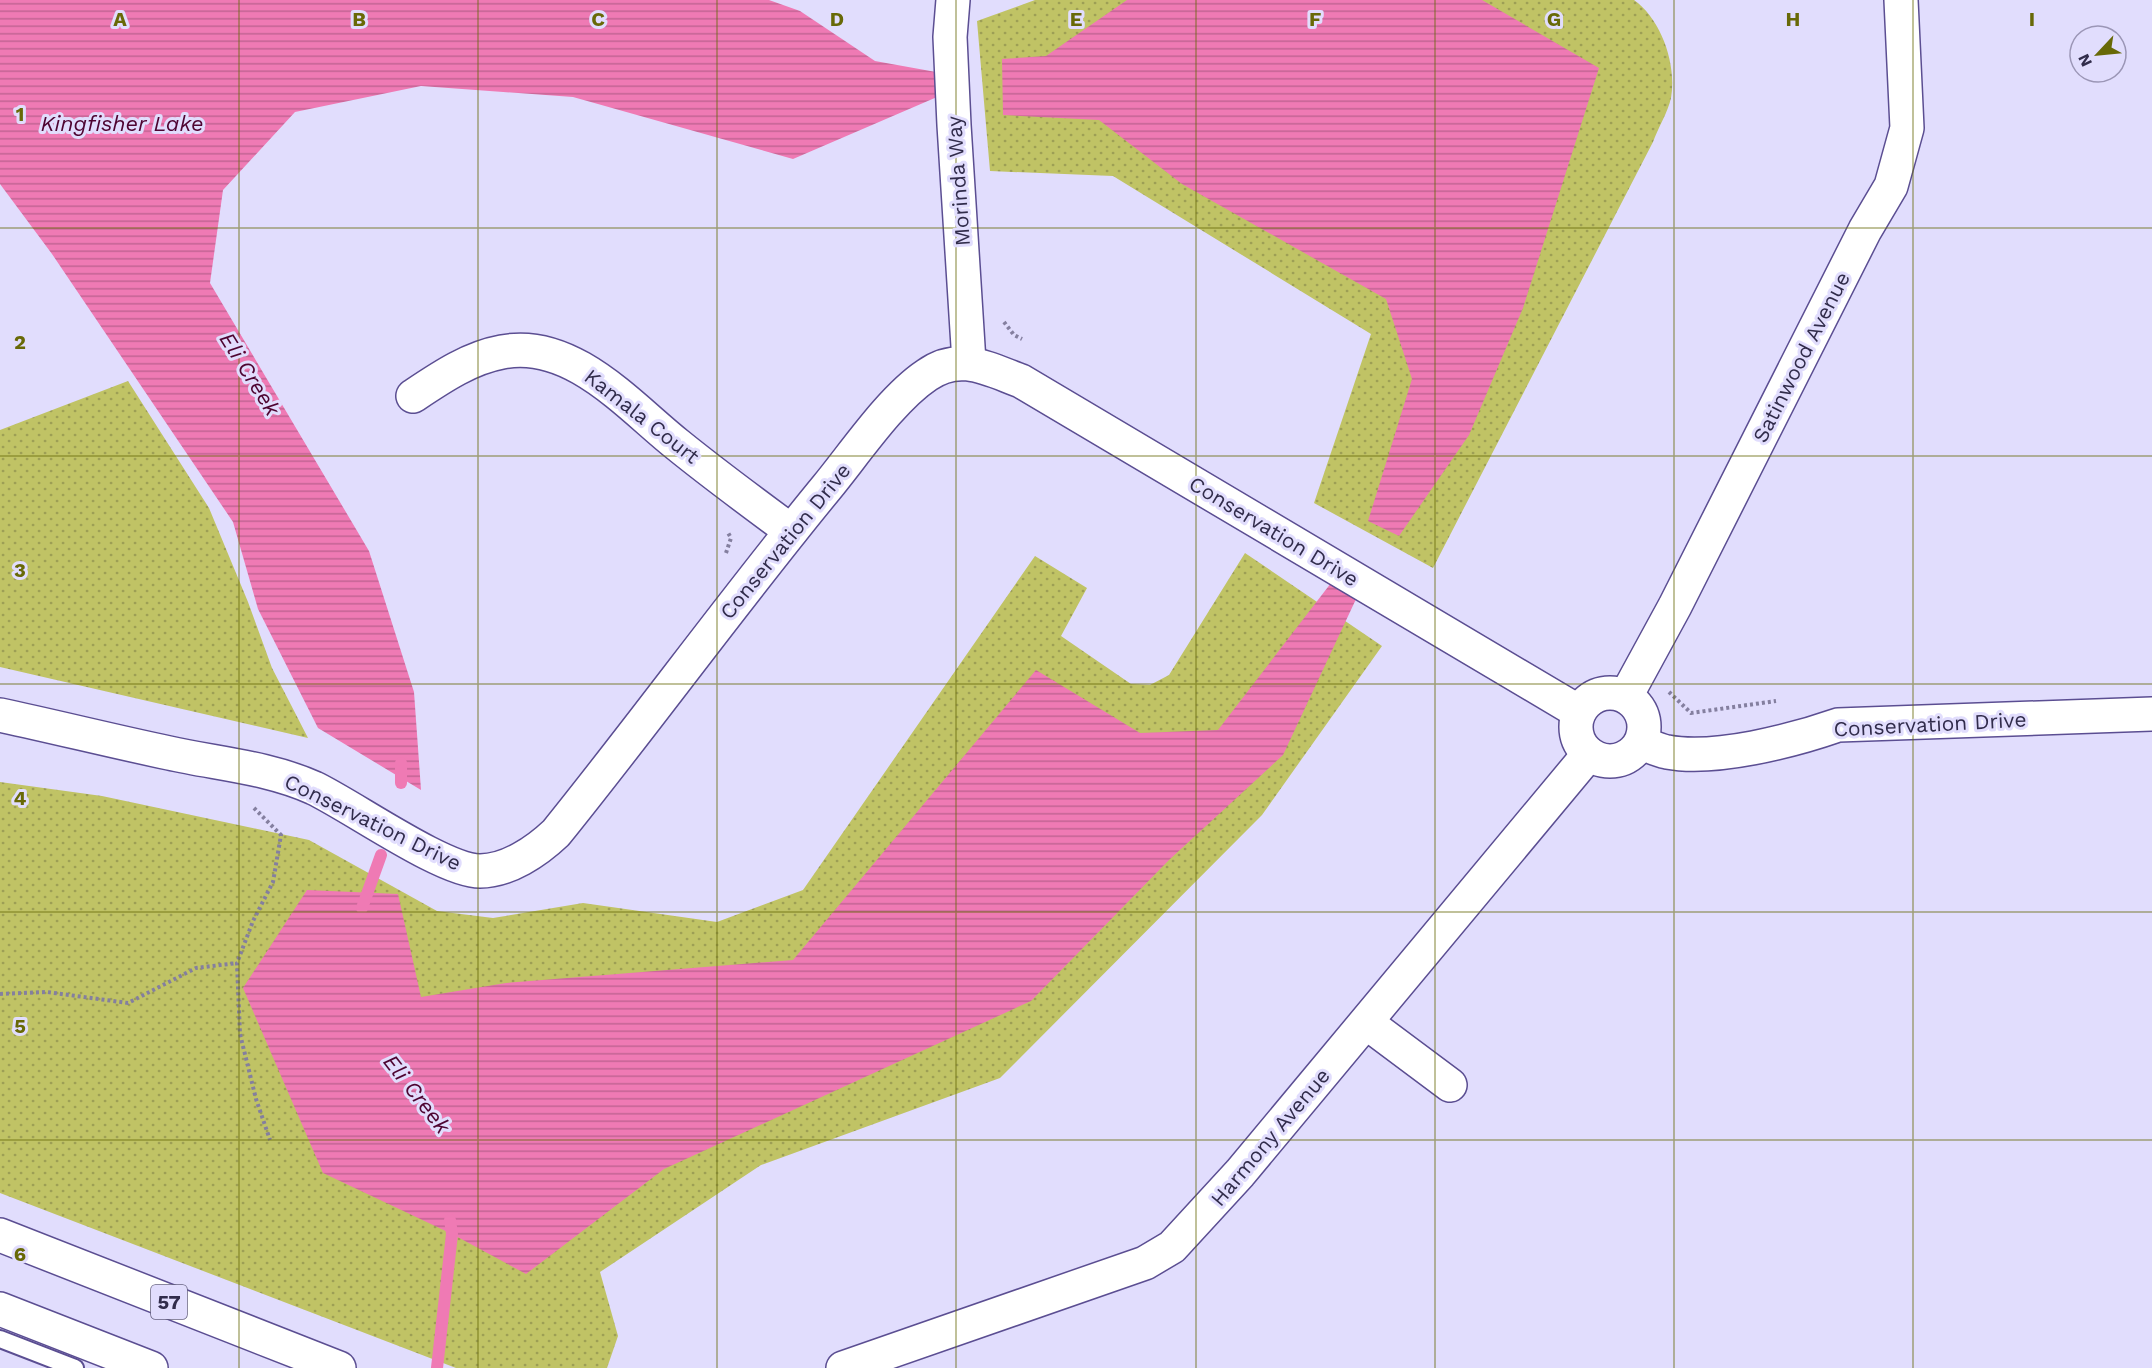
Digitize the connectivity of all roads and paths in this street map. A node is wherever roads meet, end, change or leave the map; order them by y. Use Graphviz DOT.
graph roads {
  1 [pos="953,0"];
  2 [pos="1901,0"];
  3 [pos="966,297"];
  4 [pos="1023,340"];
  5 [pos="969,362"];
  6 [pos="413,396"];
  7 [pos="726,529"];
  8 [pos="791,531"];
  9 [pos="724,562"];
  10 [pos="1641,668"];
  11 [pos="1626,696"];
  12 [pos="1776,701"];
  13 [pos="1579,712"];
  14 [pos="2152,714"];
  15 [pos="0,715"];
  16 [pos="1641,743"];
  17 [pos="1589,754"];
  18 [pos="257,768"];
  19 [pos="237,963"];
  20 [pos="0,994"];
  21 [pos="1367,1023"];
  22 [pos="1450,1085"];
  23 [pos="270,1140"];
  24 [pos="0,1235"];
  25 [pos="0,1309"];
  26 [pos="0,1339"];
  27 [pos="75,1368"];
  28 [pos="151,1368"];
  29 [pos="339,1368"];
  30 [pos="843,1368"];
  1 -- 3 [label="street, Morinda Way"];
  2 -- 10 [label="street, Satinwood Avenue"];
  3 -- 4 [label="path"];
  3 -- 5 [label="street, Morinda Way"];
  5 -- 8 [label="street, Conservation Drive"];
  5 -- 13 [label="street, Conservation Drive"];
  6 -- 8 [label="street, Kamala Court"];
  7 -- 9 [label="path"];
  8 -- 18 [label="street, Conservation Drive"];
  10 -- 11 [label="street, Satinwood Avenue"];
  10 -- 12 [label="path"];
  11 -- 13 [label="street"];
  11 -- 16 [label="street"];
  13 -- 17 [label="street"];
  14 -- 16 [label="street, Conservation Drive"];
  15 -- 18 [label="street, Conservation Drive"];
  16 -- 17 [label="street"];
  17 -- 21 [label="street, Harmony Avenue"];
  18 -- 19 [label="path"];
  19 -- 20 [label="path"];
  19 -- 23 [label="path"];
  21 -- 22 [label="street"];
  21 -- 30 [label="street, Harmony Avenue"];
  24 -- 29 [label="street, 57"];
  25 -- 28 [label="street"];
  26 -- 27 [label="lane"];
}
